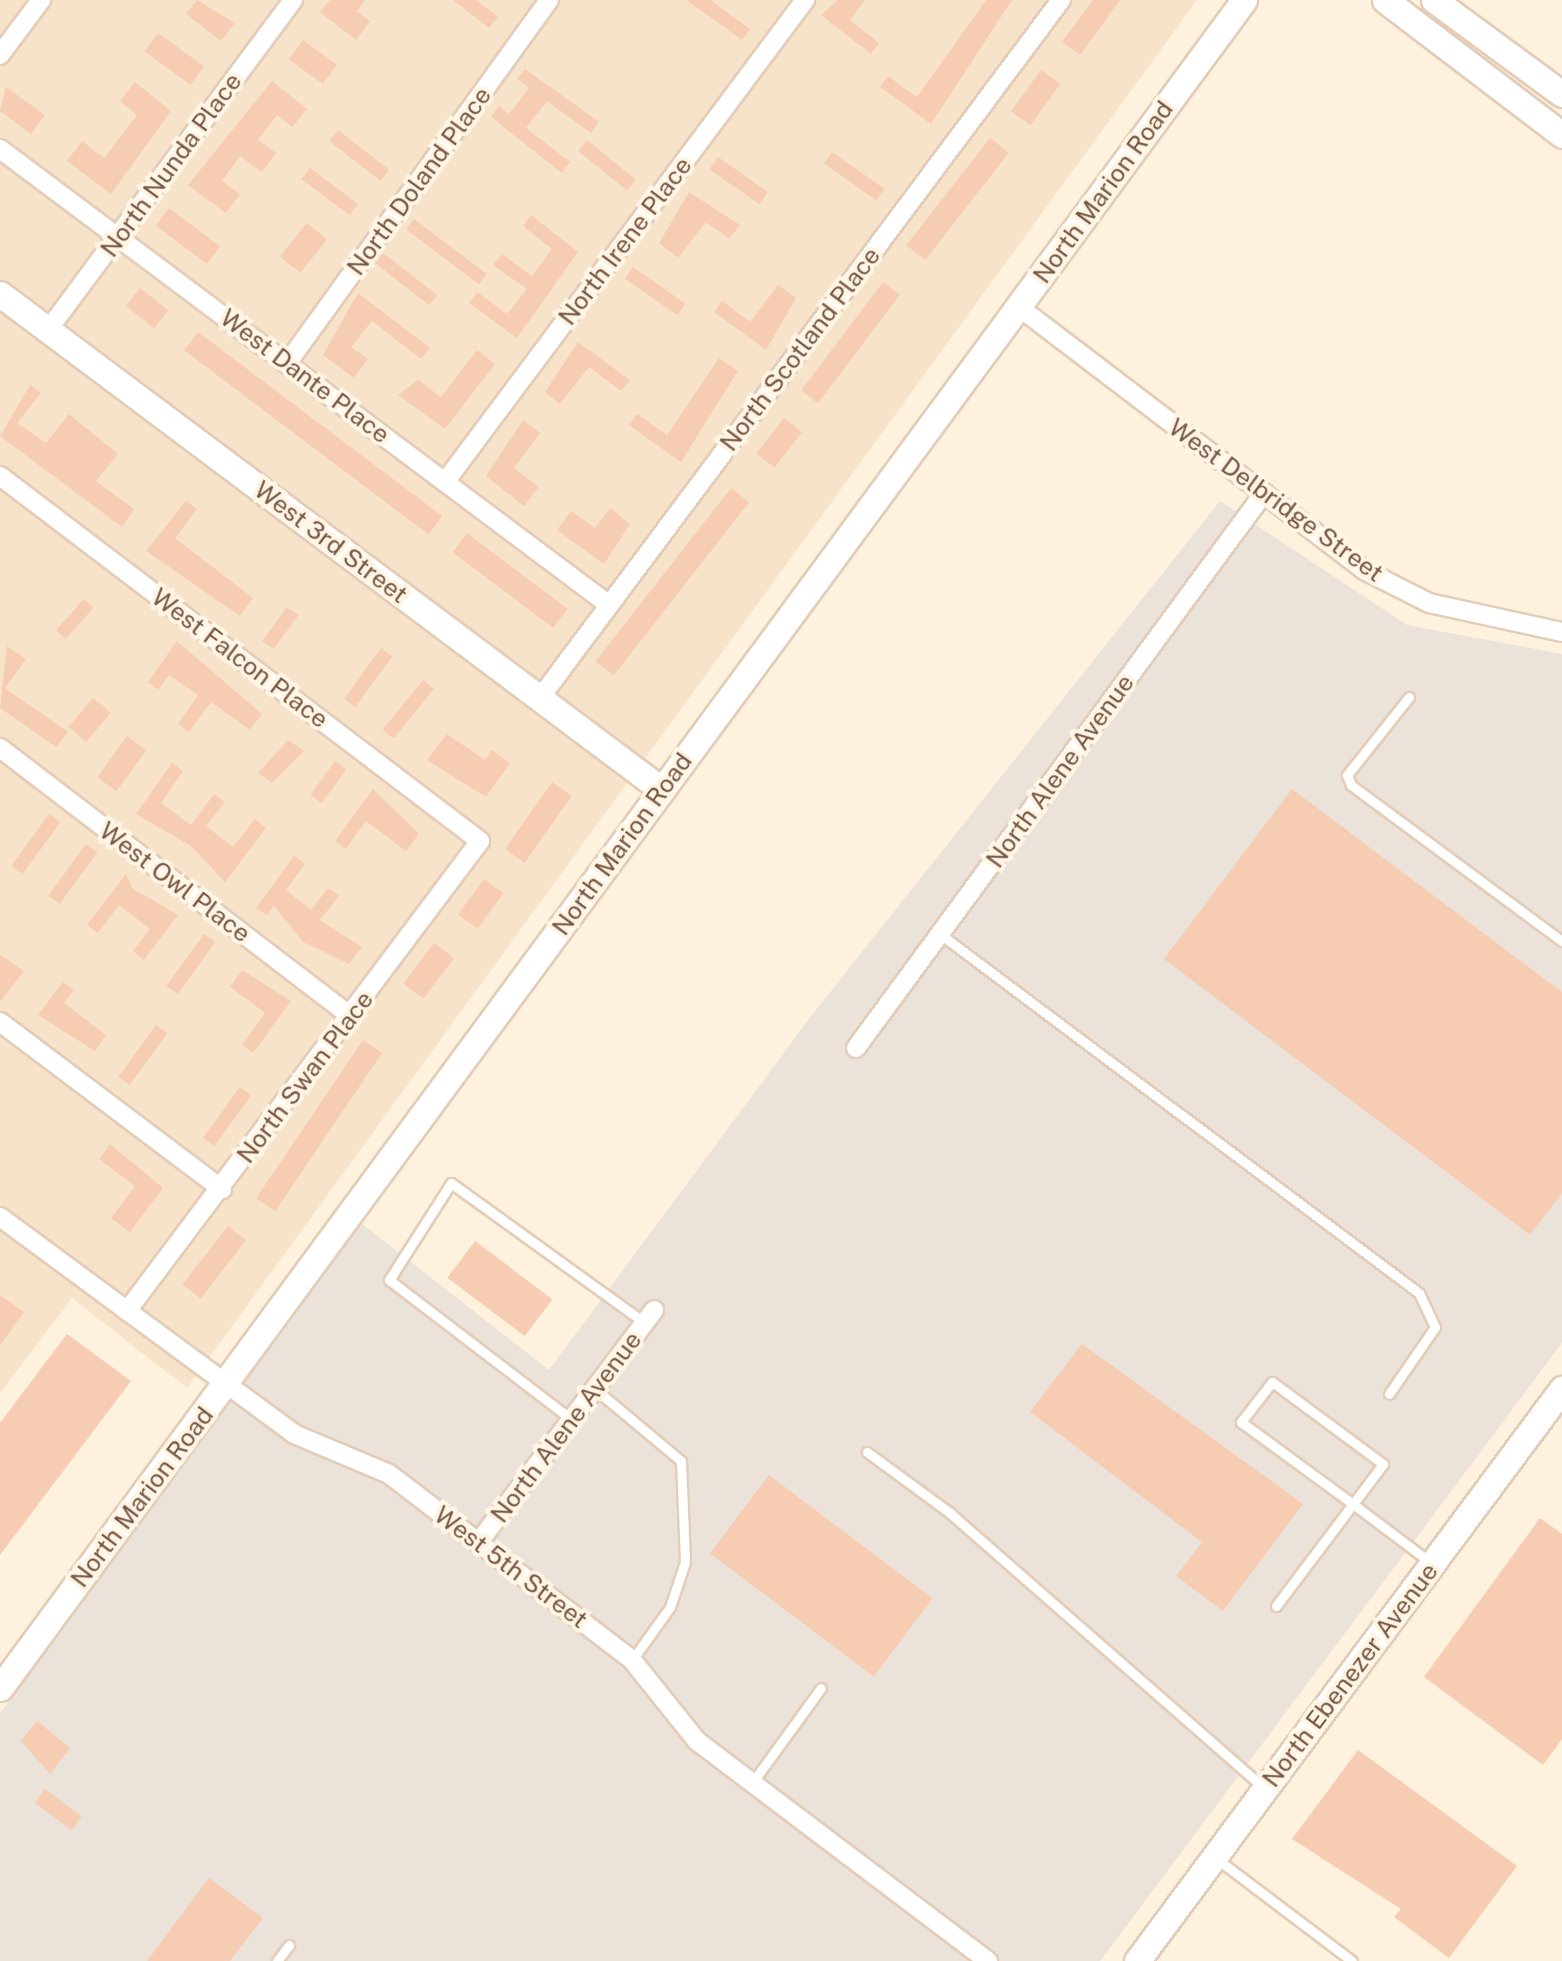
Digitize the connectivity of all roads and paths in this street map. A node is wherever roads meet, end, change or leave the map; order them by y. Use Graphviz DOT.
graph roads {
  1 [pos="41,0"];
  2 [pos="292,0"];
  3 [pos="549,0"];
  4 [pos="804,0"];
  5 [pos="1061,0"];
  6 [pos="1244,0"];
  7 [pos="1386,0"];
  8 [pos="1434,0"];
  9 [pos="0,55"];
  10 [pos="1562,94"];
  11 [pos="1562,135"];
  12 [pos="0,149"];
  13 [pos="118,237"];
  14 [pos="0,294"];
  15 [pos="1019,307"];
  16 [pos="48,330"];
  17 [pos="288,362"];
  18 [pos="0,476"];
  19 [pos="445,482"];
  20 [pos="1264,493"];
  21 [pos="609,605"];
  22 [pos="1562,632"];
  23 [pos="1409,697"];
  24 [pos="540,698"];
  25 [pos="0,748"];
  26 [pos="662,790"];
  27 [pos="480,841"];
  28 [pos="940,934"];
  29 [pos="1562,940"];
  30 [pos="350,1016"];
  31 [pos="0,1022"];
  32 [pos="856,1048"];
  33 [pos="222,1189"];
  34 [pos="0,1216"];
  35 [pos="127,1312"];
  36 [pos="649,1317"];
  37 [pos="224,1386"];
  38 [pos="595,1389"];
  39 [pos="1562,1389"];
  40 [pos="1390,1394"];
  41 [pos="572,1420"];
  42 [pos="867,1452"];
  43 [pos="1353,1504"];
  44 [pos="478,1542"];
  45 [pos="1432,1564"];
  46 [pos="1276,1606"];
  47 [pos="632,1660"];
  48 [pos="0,1688"];
  49 [pos="821,1688"];
  50 [pos="752,1783"];
  51 [pos="1266,1788"];
  52 [pos="1214,1857"];
  53 [pos="289,1946"];
  54 [pos="277,1961"];
  55 [pos="988,1961"];
  56 [pos="1137,1961"];
  57 [pos="1352,1961"];
  1 -- 9 [label="street"];
  2 -- 13 [label="street, North Nunda Place"];
  3 -- 17 [label="street, North Doland Place"];
  4 -- 19 [label="street, North Irene Place"];
  5 -- 21 [label="street, North Scotland Place"];
  6 -- 15 [label="main road, North Marion Road"];
  7 -- 11 [label="main road"];
  8 -- 10 [label="main road"];
  12 -- 13 [label="street, West Dante Place"];
  13 -- 16 [label="street, North Nunda Place"];
  13 -- 17 [label="street, West Dante Place"];
  14 -- 16 [label="main road, West 3rd Street"];
  15 -- 20 [label="street, West Delbridge Street"];
  15 -- 26 [label="main road, North Marion Road"];
  16 -- 24 [label="main road, West 3rd Street"];
  17 -- 19 [label="street, West Dante Place"];
  18 -- 27 [label="street, West Falcon Place"];
  19 -- 21 [label="street, West Dante Place"];
  20 -- 22 [label="street, West Delbridge Street"];
  20 -- 28 [label="street, North Alene Avenue"];
  21 -- 24 [label="street, North Scotland Place"];
  23 -- 29 [label="lane"];
  24 -- 26 [label="main road, West 3rd Street"];
  25 -- 30 [label="street, West Owl Place"];
  26 -- 37 [label="main road, North Marion Road"];
  27 -- 30 [label="street, North Swan Place"];
  28 -- 32 [label="street, North Alene Avenue"];
  28 -- 40 [label="lane"];
  30 -- 33 [label="street, North Swan Place"];
  31 -- 33 [label="street"];
  33 -- 35 [label="street, North Swan Place"];
  34 -- 35 [label="street, West 5th Street"];
  35 -- 37 [label="street, West 5th Street"];
  36 -- 38 [label="street, North Alene Avenue"];
  36 -- 41 [label="lane"];
  37 -- 44 [label="street, West 5th Street"];
  37 -- 48 [label="main road, North Marion Road"];
  38 -- 41 [label="street, North Alene Avenue"];
  38 -- 47 [label="lane"];
  39 -- 45 [label="main road, North Ebenezer Avenue"];
  41 -- 44 [label="street, North Alene Avenue"];
  42 -- 51 [label="lane"];
  43 -- 43 [label="lane"];
  43 -- 45 [label="lane"];
  43 -- 46 [label="lane"];
  44 -- 47 [label="street, West 5th Street"];
  45 -- 51 [label="main road, North Ebenezer Avenue"];
  47 -- 50 [label="street, West 5th Street"];
  49 -- 50 [label="lane"];
  50 -- 55 [label="street, West 5th Street"];
  51 -- 52 [label="main road, North Ebenezer Avenue"];
  52 -- 56 [label="main road, North Ebenezer Avenue"];
  52 -- 57 [label="lane"];
  53 -- 54 [label="lane"];
}
